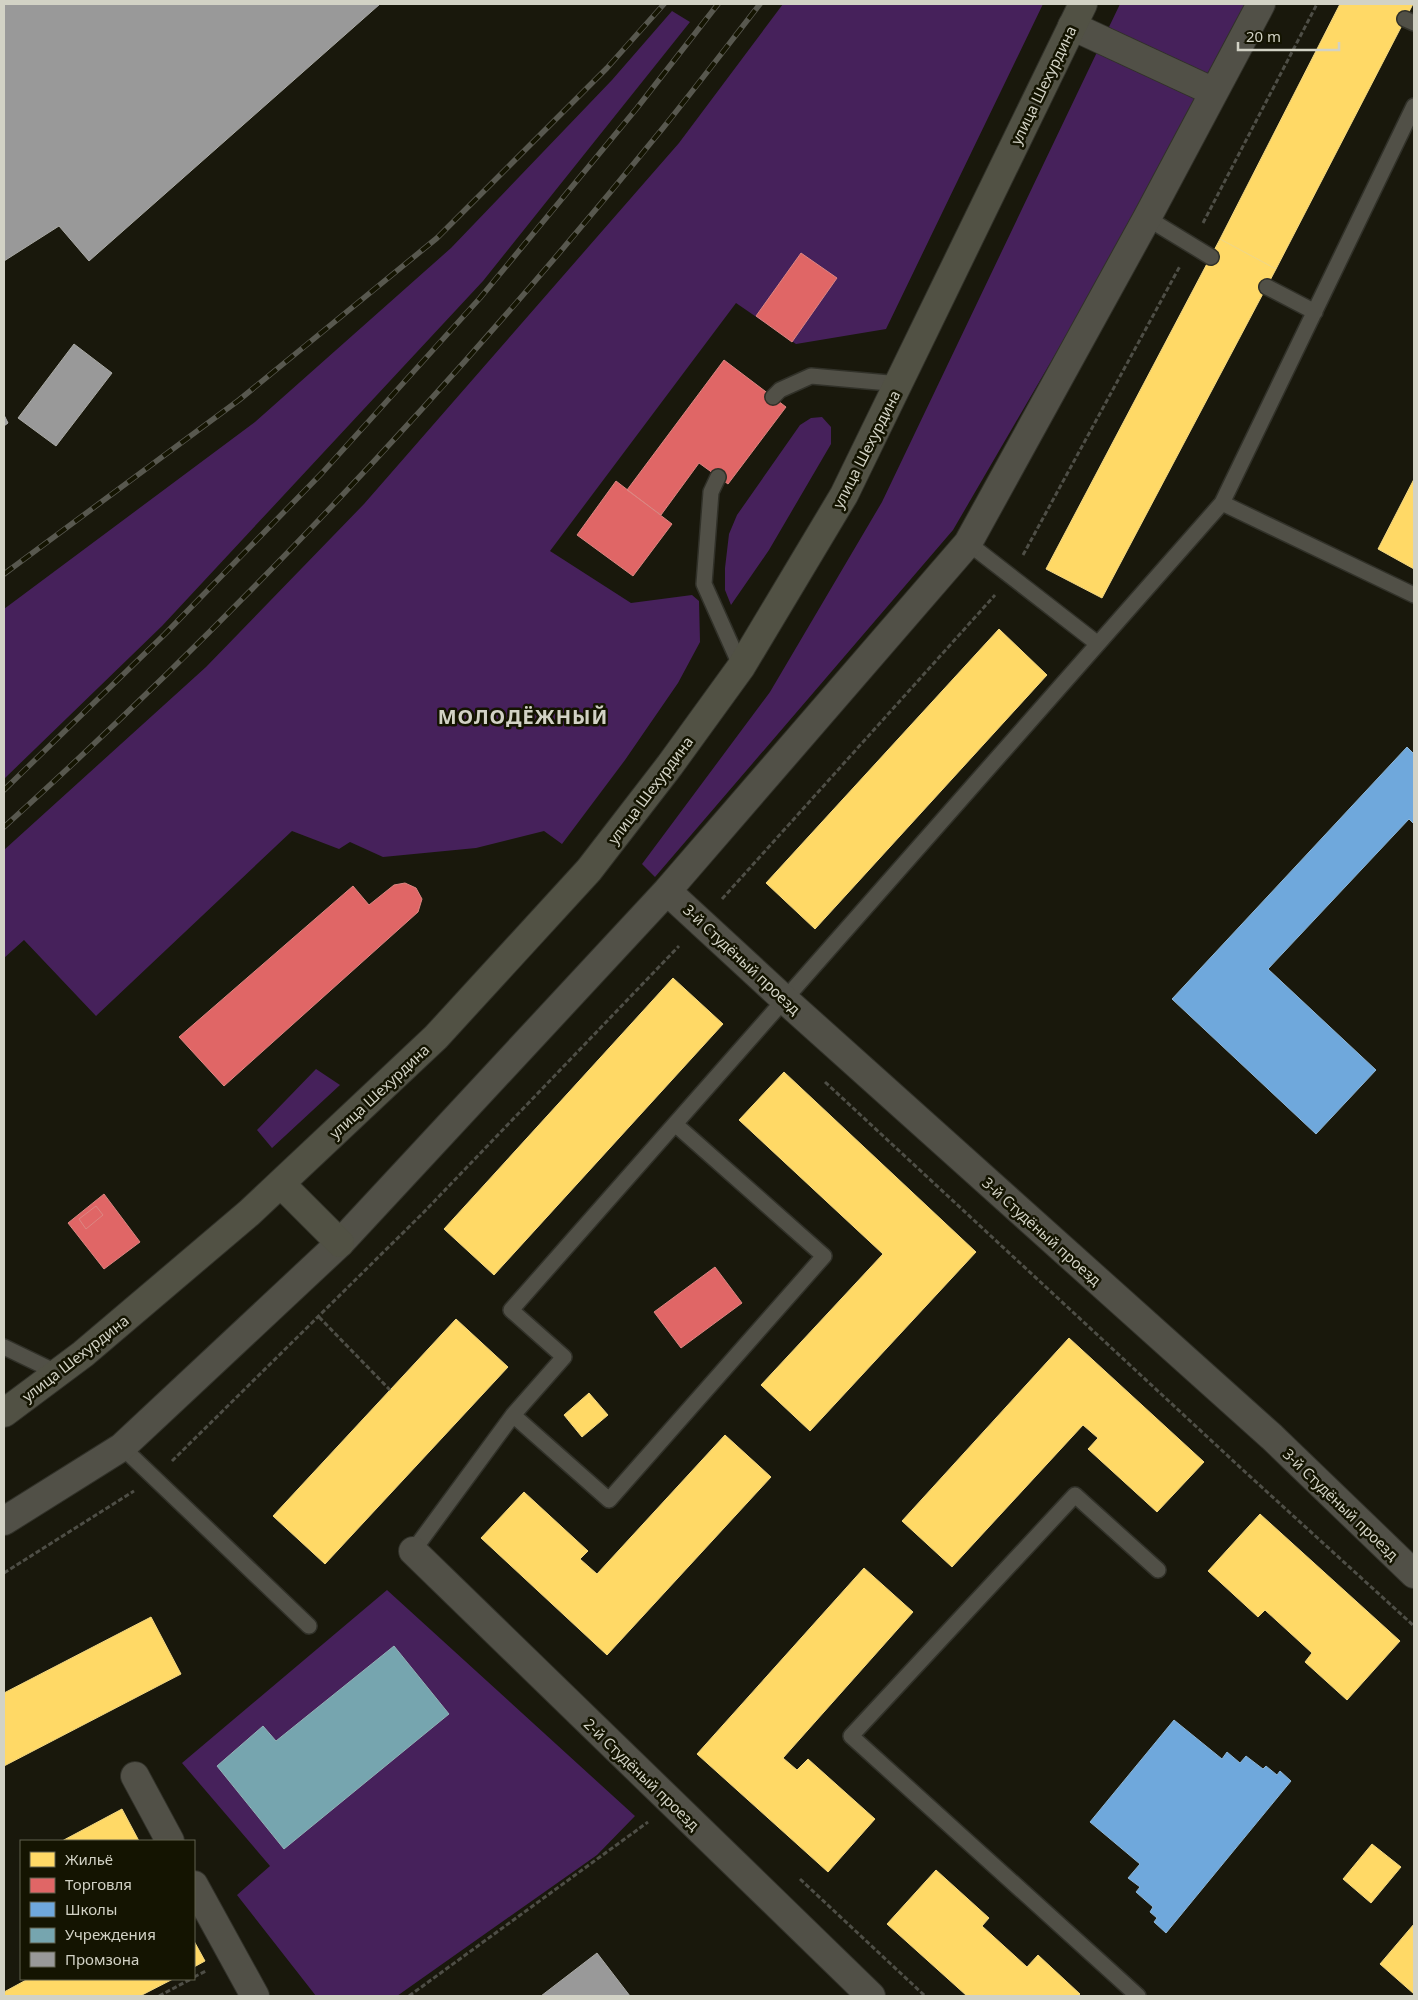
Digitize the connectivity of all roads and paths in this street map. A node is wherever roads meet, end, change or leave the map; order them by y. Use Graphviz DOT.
graph roads {
  1 [pos="1261,4"];
  2 [pos="1077,15"];
  3 [pos="1214,92"];
  4 [pos="1414,106"];
  5 [pos="1147,218"];
  6 [pos="1211,257"];
  7 [pos="1267,287"];
  8 [pos="1315,312"];
  9 [pos="900,384"];
  10 [pos="773,397"];
  11 [pos="718,477"];
  12 [pos="1222,503"];
  13 [pos="968,543"];
  14 [pos="1414,595"];
  15 [pos="1098,644"];
  16 [pos="741,667"];
  17 [pos="667,890"];
  18 [pos="678,947"];
  19 [pos="685,953"];
  20 [pos="784,998"];
  21 [pos="821,1077"];
  22 [pos="674,1124"];
  23 [pos="281,1184"];
  24 [pos="340,1243"];
  25 [pos="319,1317"];
  26 [pos="4,1347"];
  27 [pos="58,1373"];
  28 [pos="390,1390"];
  29 [pos="4,1413"];
  30 [pos="514,1415"];
  31 [pos="122,1447"];
  32 [pos="4,1521"];
  33 [pos="413,1551"];
  34 [pos="1158,1570"];
  35 [pos="1414,1574"];
  36 [pos="309,1626"];
  37 [pos="1414,1626"];
  38 [pos="135,1776"];
  39 [pos="673,1804"];
  40 [pos="169,1840"];
  41 [pos="195,1886"];
  42 [pos="189,1980"];
  43 [pos="160,1996"];
  44 [pos="254,1996"];
  45 [pos="409,1996"];
  46 [pos="872,1996"];
  47 [pos="1138,1996"];
  1 -- 3 [label="street"];
  2 -- 3 [label="street"];
  2 -- 9 [label="main road, улица Шехурдина"];
  3 -- 5 [label="street"];
  4 -- 8 [label="lane"];
  5 -- 6 [label="lane"];
  5 -- 13 [label="street"];
  7 -- 8 [label="lane"];
  8 -- 12 [label="lane"];
  9 -- 10 [label="lane"];
  9 -- 16 [label="main road, улица Шехурдина"];
  11 -- 16 [label="lane"];
  12 -- 14 [label="lane"];
  12 -- 15 [label="lane"];
  13 -- 15 [label="lane"];
  13 -- 17 [label="street"];
  15 -- 20 [label="lane"];
  16 -- 23 [label="main road, улица Шехурдина"];
  17 -- 20 [label="street, 3-й Студёный проезд"];
  17 -- 24 [label="street"];
  18 -- 19 [label="path"];
  20 -- 22 [label="lane"];
  20 -- 35 [label="street, 3-й Студёный проезд"];
  21 -- 37 [label="path"];
  22 -- 30 [label="lane"];
  22 -- 30 [label="lane"];
  23 -- 24 [label="main road"];
  23 -- 27 [label="main road, улица Шехурдина"];
  24 -- 31 [label="street"];
  25 -- 28 [label="path"];
  26 -- 27 [label="lane"];
  27 -- 29 [label="main road, улица Шехурдина"];
  30 -- 33 [label="lane"];
  31 -- 32 [label="street"];
  31 -- 36 [label="lane"];
  33 -- 39 [label="street, 2-й Студёный проезд"];
  34 -- 47 [label="lane"];
  38 -- 40 [label="street"];
  39 -- 45 [label="path"];
  39 -- 46 [label="street, 2-й Студёный проезд"];
  41 -- 44 [label="street"];
  42 -- 43 [label="path"];
}
